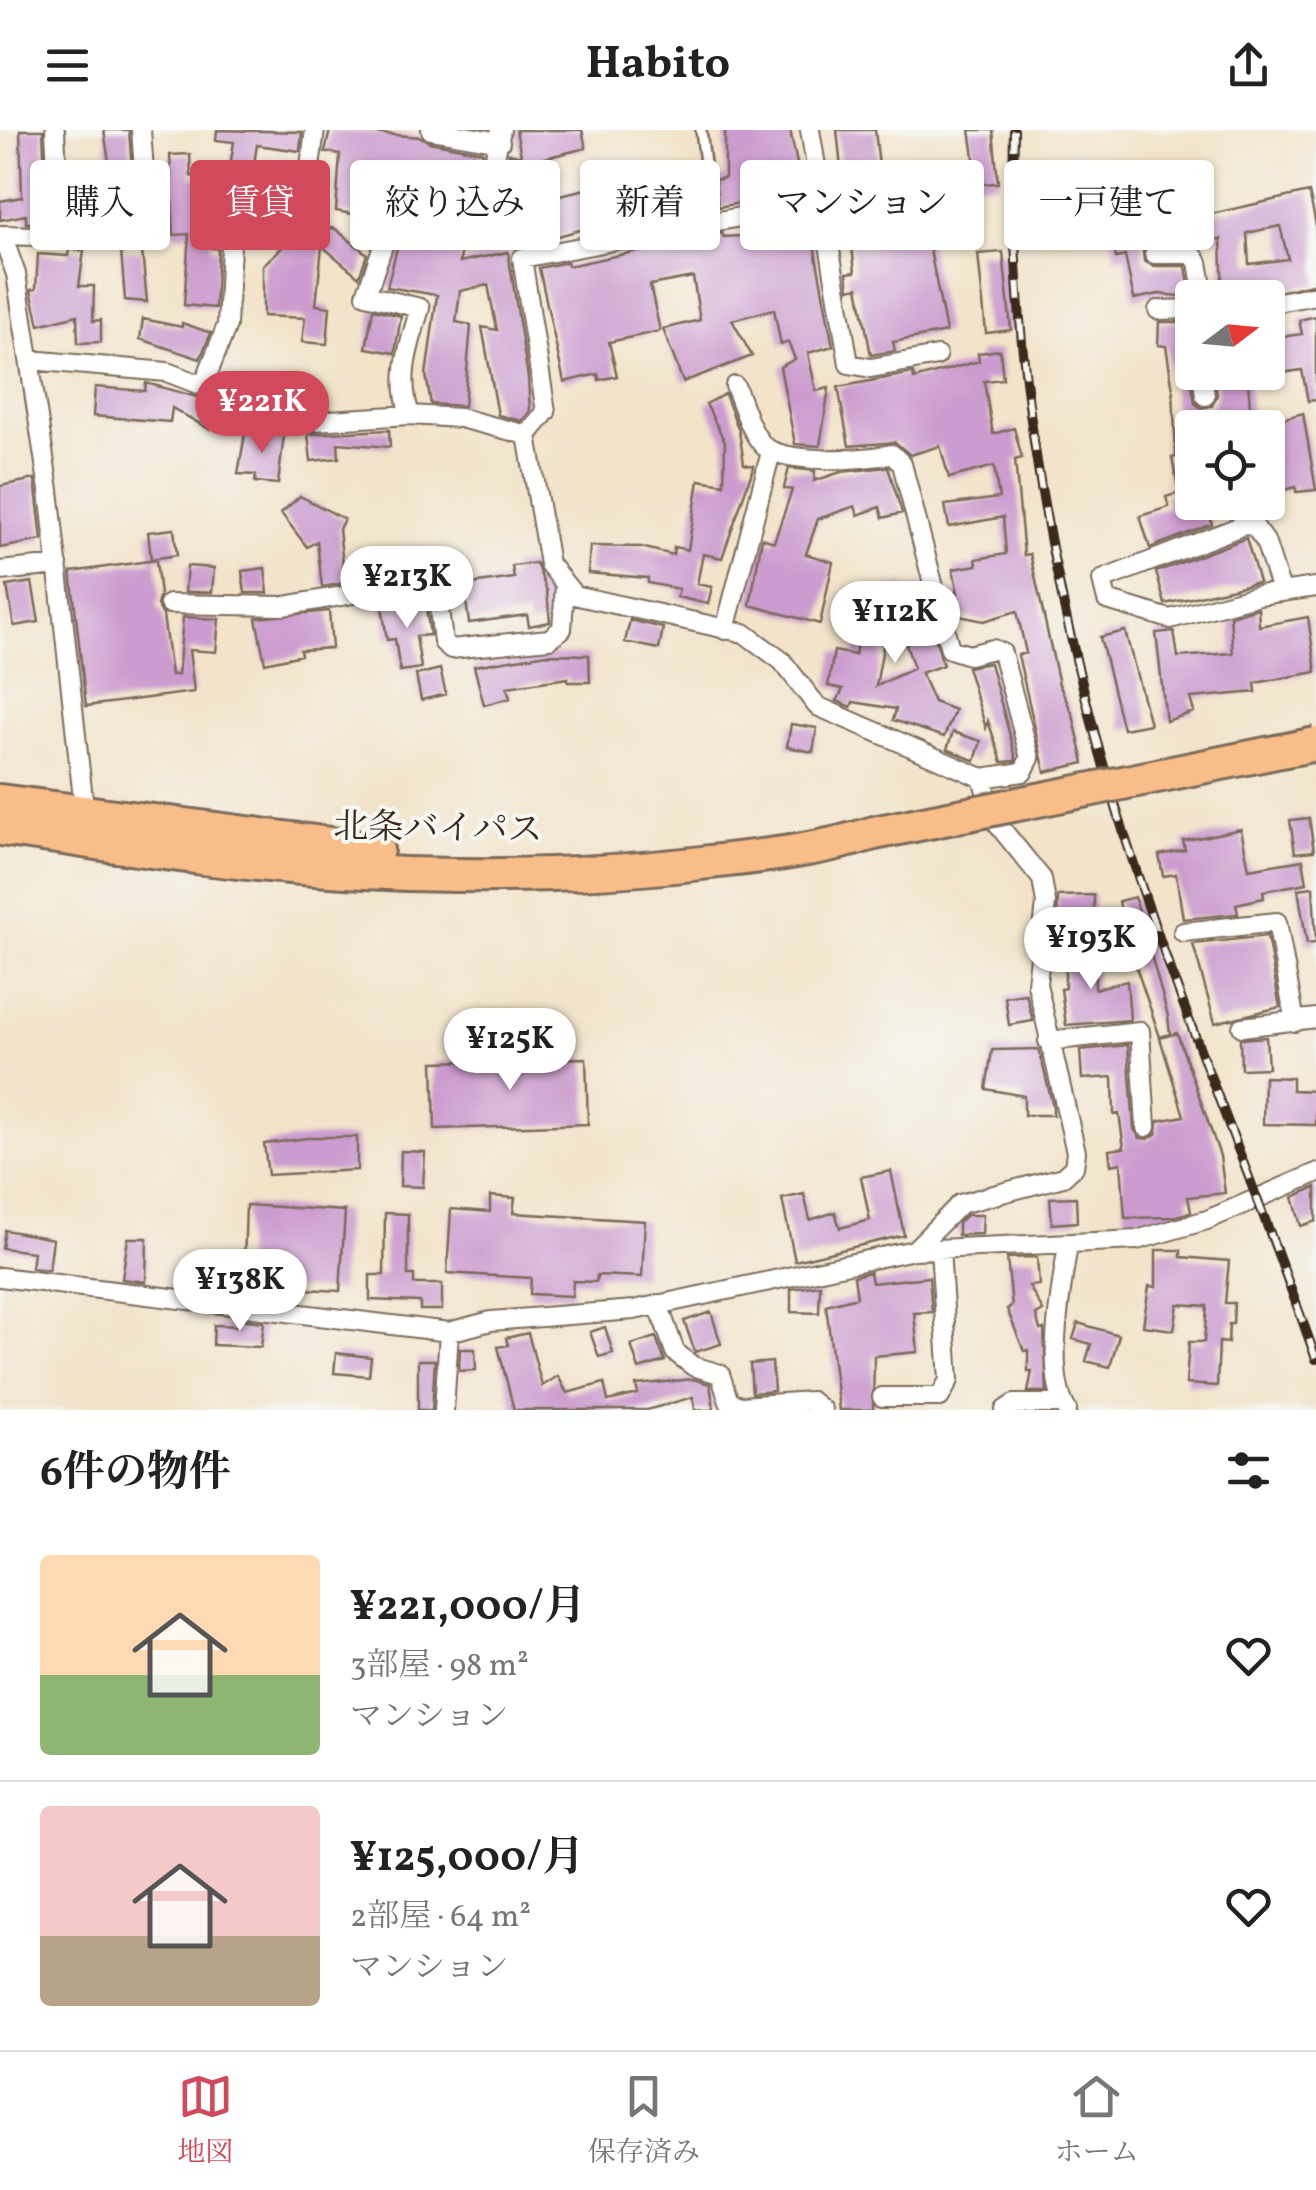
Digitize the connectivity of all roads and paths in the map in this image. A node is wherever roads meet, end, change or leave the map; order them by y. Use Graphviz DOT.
graph roads {
  1 [pos="55,130"];
  2 [pos="140,130"];
  3 [pos="315,130"];
  4 [pos="431,130"];
  5 [pos="701,130"];
  6 [pos="810,130"];
  7 [pos="501,136"];
  8 [pos="56,160"];
  9 [pos="142,160"];
  10 [pos="311,160"];
  11 [pos="705,160"];
  12 [pos="814,160"];
  13 [pos="1,235"];
  14 [pos="30,235"];
  15 [pos="580,247"];
  16 [pos="231,250"];
  17 [pos="829,250"];
  18 [pos="1154,254"];
  19 [pos="1201,280"];
  20 [pos="1316,295"];
  21 [pos="1285,301"];
  22 [pos="1158,310"];
  23 [pos="1175,310"];
  24 [pos="937,356"];
  25 [pos="30,360"];
  26 [pos="202,386"];
  27 [pos="736,386"];
  28 [pos="1204,390"];
  29 [pos="1205,396"];
  30 [pos="410,415"];
  31 [pos="526,435"];
  32 [pos="771,452"];
  33 [pos="58,565"];
  34 [pos="0,571"];
  35 [pos="565,584"];
  36 [pos="1316,587"];
  37 [pos="1280,591"];
  38 [pos="169,604"];
  39 [pos="725,630"];
  40 [pos="1316,744"];
  41 [pos="982,778"];
  42 [pos="0,801"];
  43 [pos="84,828"];
  44 [pos="0,829"];
  45 [pos="1184,932"];
  46 [pos="1042,940"];
  47 [pos="1116,946"];
  48 [pos="1316,1018"];
  49 [pos="1296,1022"];
  50 [pos="1242,1027"];
  51 [pos="1048,1041"];
  52 [pos="1146,1127"];
  53 [pos="1316,1173"];
  54 [pos="1068,1244"];
  55 [pos="914,1250"];
  56 [pos="940,1250"];
  57 [pos="0,1276"];
  58 [pos="658,1304"];
  59 [pos="448,1332"];
  60 [pos="882,1396"];
  61 [pos="1065,1407"];
  62 [pos="444,1410"];
  63 [pos="822,1410"];
  64 [pos="1005,1410"];
  1 -- 8 [label="street"];
  2 -- 9 [label="street"];
  3 -- 10 [label="street"];
  4 -- 7 [label="street"];
  5 -- 11 [label="lane"];
  6 -- 12 [label="street"];
  7 -- 30 [label="street"];
  13 -- 14 [label="street"];
  13 -- 25 [label="street"];
  15 -- 31 [label="street"];
  16 -- 26 [label="street"];
  17 -- 24 [label="street"];
  18 -- 19 [label="street"];
  20 -- 21 [label="street"];
  22 -- 23 [label="street"];
  25 -- 26 [label="street"];
  25 -- 33 [label="street"];
  26 -- 30 [label="street"];
  27 -- 32 [label="street"];
  28 -- 29 [label="street"];
  30 -- 31 [label="street"];
  31 -- 35 [label="street"];
  32 -- 39 [label="street"];
  32 -- 41 [label="street"];
  33 -- 34 [label="street"];
  33 -- 43 [label="street"];
  35 -- 38 [label="street"];
  35 -- 39 [label="street"];
  36 -- 37 [label="street"];
  37 -- 37 [label="street"];
  39 -- 41 [label="street"];
  40 -- 43 [label="highway, 北条バイパス, bridge"];
  41 -- 46 [label="street"];
  42 -- 43 [label="highway, 北条バイパス"];
  43 -- 44 [label="highway, 北条バイパス"];
  45 -- 49 [label="street"];
  46 -- 47 [label="lane"];
  46 -- 51 [label="street"];
  48 -- 49 [label="street"];
  49 -- 50 [label="street"];
  51 -- 52 [label="street"];
  51 -- 55 [label="street"];
  53 -- 54 [label="street"];
  54 -- 56 [label="street"];
  54 -- 61 [label="street"];
  55 -- 56 [label="street"];
  55 -- 58 [label="street"];
  56 -- 60 [label="street"];
  57 -- 59 [label="street"];
  58 -- 59 [label="street"];
  58 -- 63 [label="street"];
  59 -- 62 [label="street"];
  61 -- 64 [label="street"];
}
